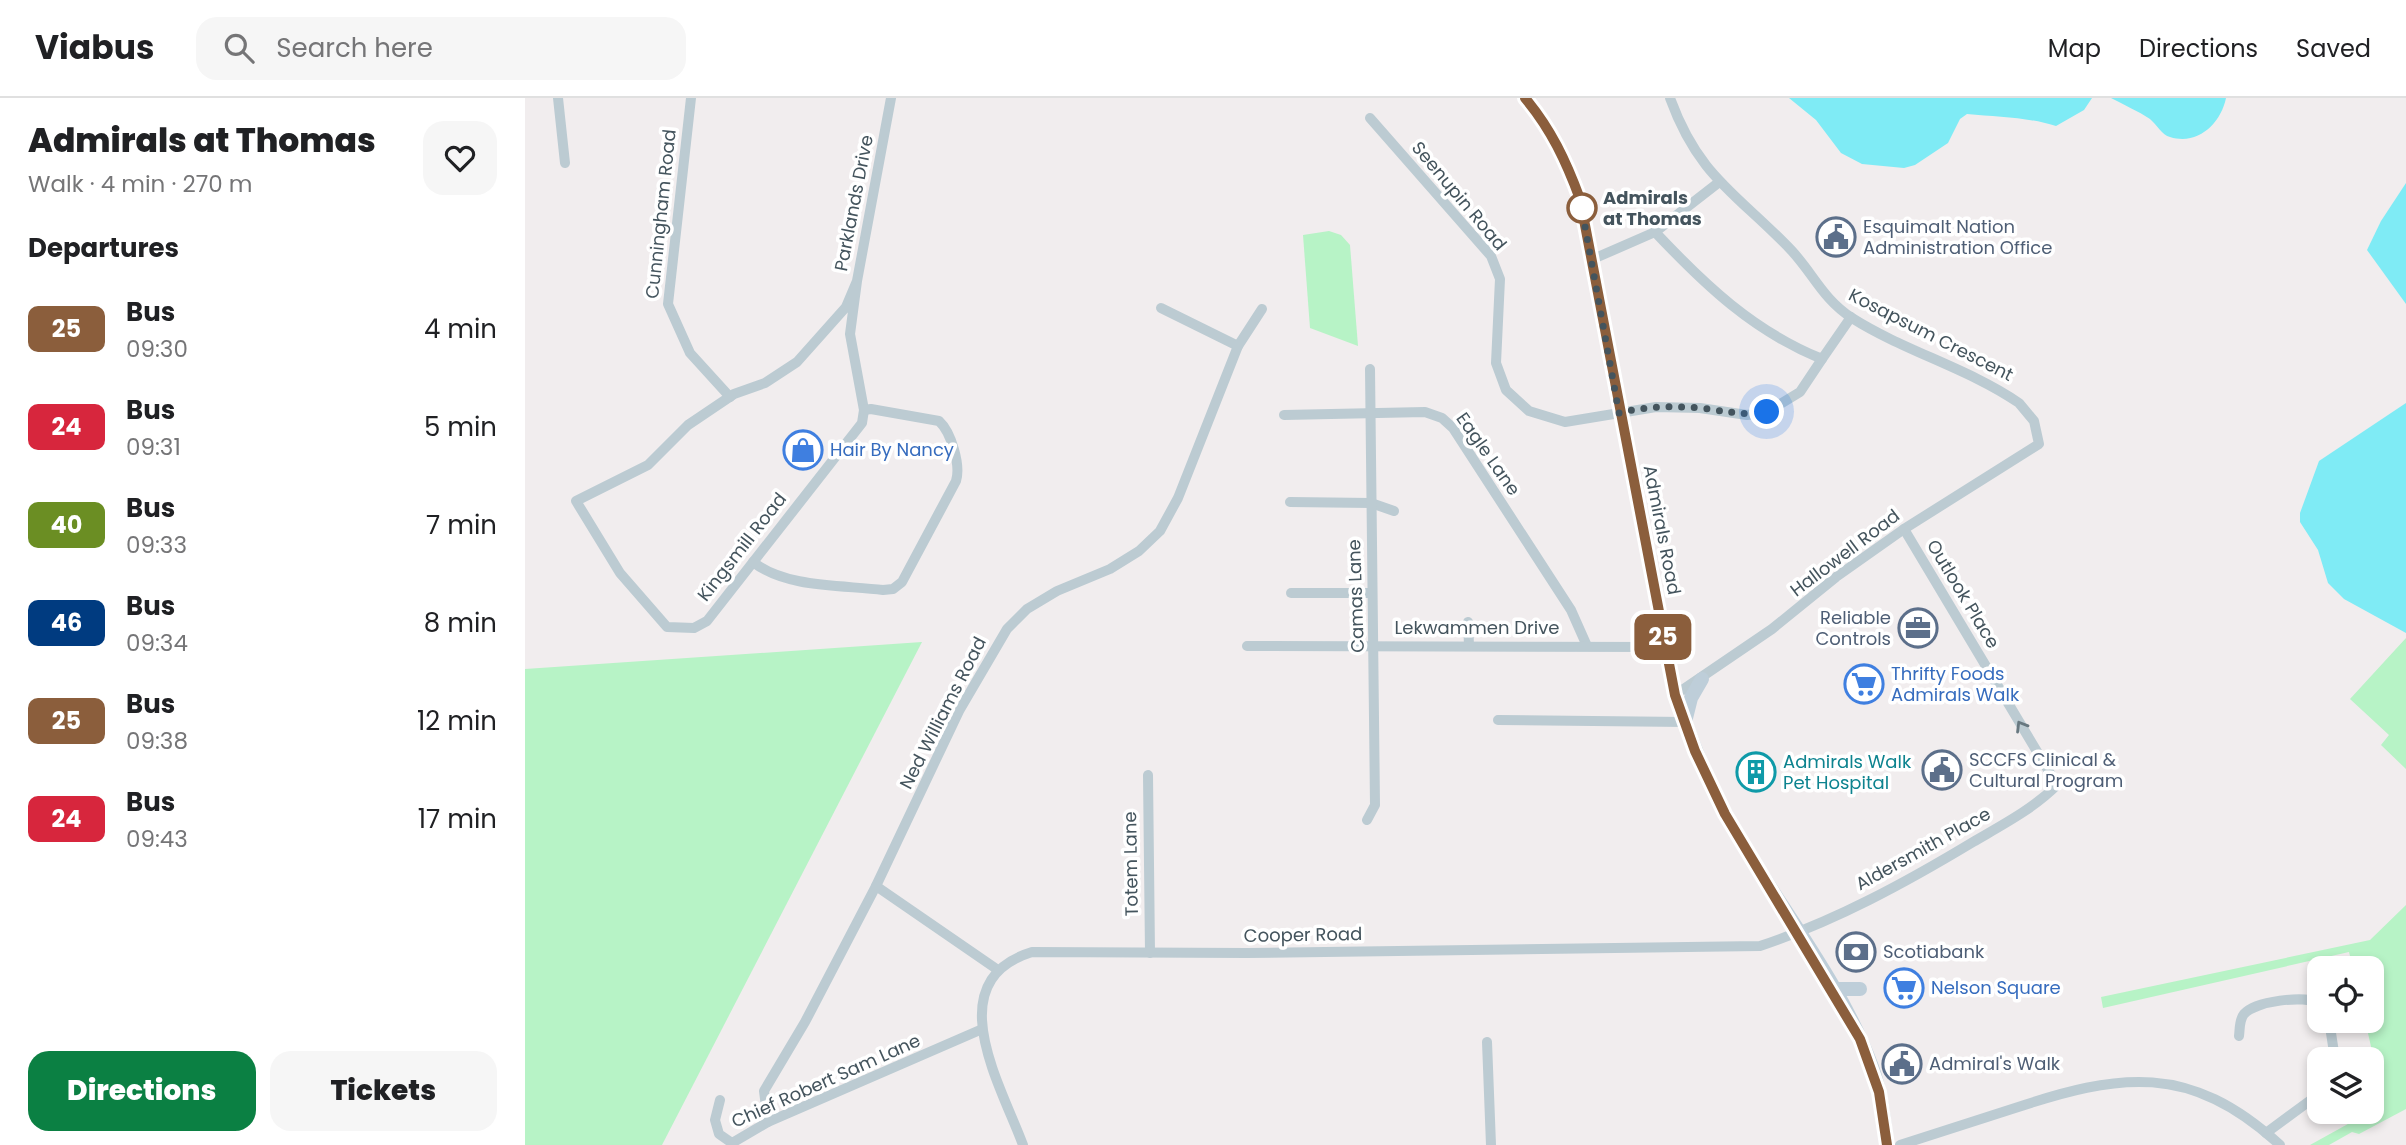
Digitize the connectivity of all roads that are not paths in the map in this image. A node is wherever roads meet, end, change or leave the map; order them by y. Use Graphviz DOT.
graph roads {
  1 [pos="558,98"];
  2 [pos="691,98"];
  3 [pos="891,98"];
  4 [pos="1525,98"];
  5 [pos="1670,98"];
  6 [pos="1370,118"];
  7 [pos="565,163"];
  8 [pos="1718,183"];
  9 [pos="1655,232"];
  10 [pos="1593,259"];
  11 [pos="1161,308"];
  12 [pos="1262,309"];
  13 [pos="847,313"];
  14 [pos="1851,317"];
  15 [pos="1238,346"];
  16 [pos="1822,359"];
  17 [pos="1370,369"];
  18 [pos="730,397"];
  19 [pos="864,410"];
  20 [pos="1371,412"];
  21 [pos="1619,413"];
  22 [pos="1284,415"];
  23 [pos="2039,444"];
  24 [pos="576,501"];
  25 [pos="1290,502"];
  26 [pos="1371,503"];
  27 [pos="1394,511"];
  28 [pos="1904,529"];
  29 [pos="753,562"];
  30 [pos="1291,593"];
  31 [pos="1370,593"];
  32 [pos="1468,622"];
  33 [pos="1375,645"];
  34 [pos="1469,645"];
  35 [pos="1247,646"];
  36 [pos="1587,646"];
  37 [pos="1665,648"];
  38 [pos="1702,678"];
  39 [pos="1675,695"];
  40 [pos="1498,720"];
  41 [pos="1685,722"];
  42 [pos="1148,775"];
  43 [pos="2057,785"];
  44 [pos="1367,820"];
  45 [pos="876,886"];
  46 [pos="1800,934"];
  47 [pos="1150,953"];
  48 [pos="998,970"];
  49 [pos="1832,989"];
  50 [pos="2307,999"];
  51 [pos="1846,1012"];
  52 [pos="980,1030"];
  53 [pos="2239,1036"];
  54 [pos="1487,1042"];
  55 [pos="720,1100"];
  56 [pos="2307,1103"];
  57 [pos="768,1122"];
  58 [pos="2266,1133"];
  59 [pos="1023,1145"];
  60 [pos="1491,1145"];
  61 [pos="1887,1145"];
  62 [pos="1900,1145"];
  63 [pos="2280,1145"];
  1 -- 7 [label="street"];
  2 -- 18 [label="street, Cunningham Road"];
  3 -- 13 [label="street, Parklands Drive"];
  4 -- 10 [label="main road, Admirals Road"];
  5 -- 8 [label="street, Kosapsum Crescent"];
  6 -- 21 [label="street, Seenupin Road"];
  8 -- 9 [label="street"];
  8 -- 14 [label="street, Kosapsum Crescent"];
  9 -- 10 [label="street"];
  9 -- 16 [label="street"];
  10 -- 21 [label="main road, Admirals Road"];
  11 -- 15 [label="street"];
  12 -- 15 [label="street, Ned Williams Road"];
  13 -- 18 [label="street, Parklands Drive"];
  13 -- 19 [label="street"];
  14 -- 16 [label="street, Seenupin Road"];
  14 -- 23 [label="street, Kosapsum Crescent"];
  15 -- 45 [label="street, Ned Williams Road"];
  16 -- 21 [label="street, Seenupin Road"];
  17 -- 20 [label="street, Camas Lane"];
  18 -- 24 [label="street, Parklands Drive"];
  19 -- 29 [label="street, Kingsmill Road"];
  19 -- 29 [label="street"];
  20 -- 22 [label="street, Eagle Lane"];
  20 -- 26 [label="street, Camas Lane"];
  20 -- 36 [label="street, Eagle Lane"];
  21 -- 37 [label="main road, Admirals Road"];
  23 -- 28 [label="street, Hallowell Road"];
  24 -- 29 [label="street, Kingsmill Road"];
  25 -- 26 [label="street"];
  26 -- 27 [label="street"];
  26 -- 31 [label="street, Camas Lane"];
  28 -- 38 [label="street, Hallowell Road"];
  43 -- 28 [label="street, Outlook Place, one-way"];
  30 -- 31 [label="street"];
  31 -- 33 [label="street, Camas Lane"];
  32 -- 34 [label="street"];
  33 -- 34 [label="street, Lekwammen Drive"];
  33 -- 35 [label="street, Lekwammen Drive"];
  33 -- 44 [label="street, Camas Lane"];
  34 -- 36 [label="street, Lekwammen Drive"];
  36 -- 37 [label="street, Lekwammen Drive"];
  37 -- 39 [label="main road, Admirals Road"];
  38 -- 39 [label="street, Hallowell Road"];
  38 -- 41 [label="main road"];
  39 -- 41 [label="main road, Admirals Road"];
  40 -- 41 [label="street"];
  41 -- 46 [label="main road, Admirals Road"];
  42 -- 47 [label="street, Totem Lane"];
  43 -- 46 [label="street, Aldersmith Place"];
  45 -- 48 [label="street"];
  45 -- 57 [label="street, Ned Williams Road"];
  46 -- 47 [label="street, Cooper Road"];
  46 -- 49 [label="main road, Admirals Road"];
  47 -- 48 [label="street, Cooper Road"];
  48 -- 52 [label="street"];
  49 -- 51 [label="main road, Admirals Road"];
  49 -- 51 [label="main road"];
  50 -- 53 [label="street"];
  51 -- 61 [label="main road, Admirals Road"];
  52 -- 57 [label="street, Chief Robert Sam Lane"];
  52 -- 59 [label="street"];
  54 -- 60 [label="street"];
  55 -- 57 [label="street, Chief Robert Sam Lane"];
  56 -- 58 [label="street"];
  58 -- 62 [label="street"];
  58 -- 63 [label="street"];
}
